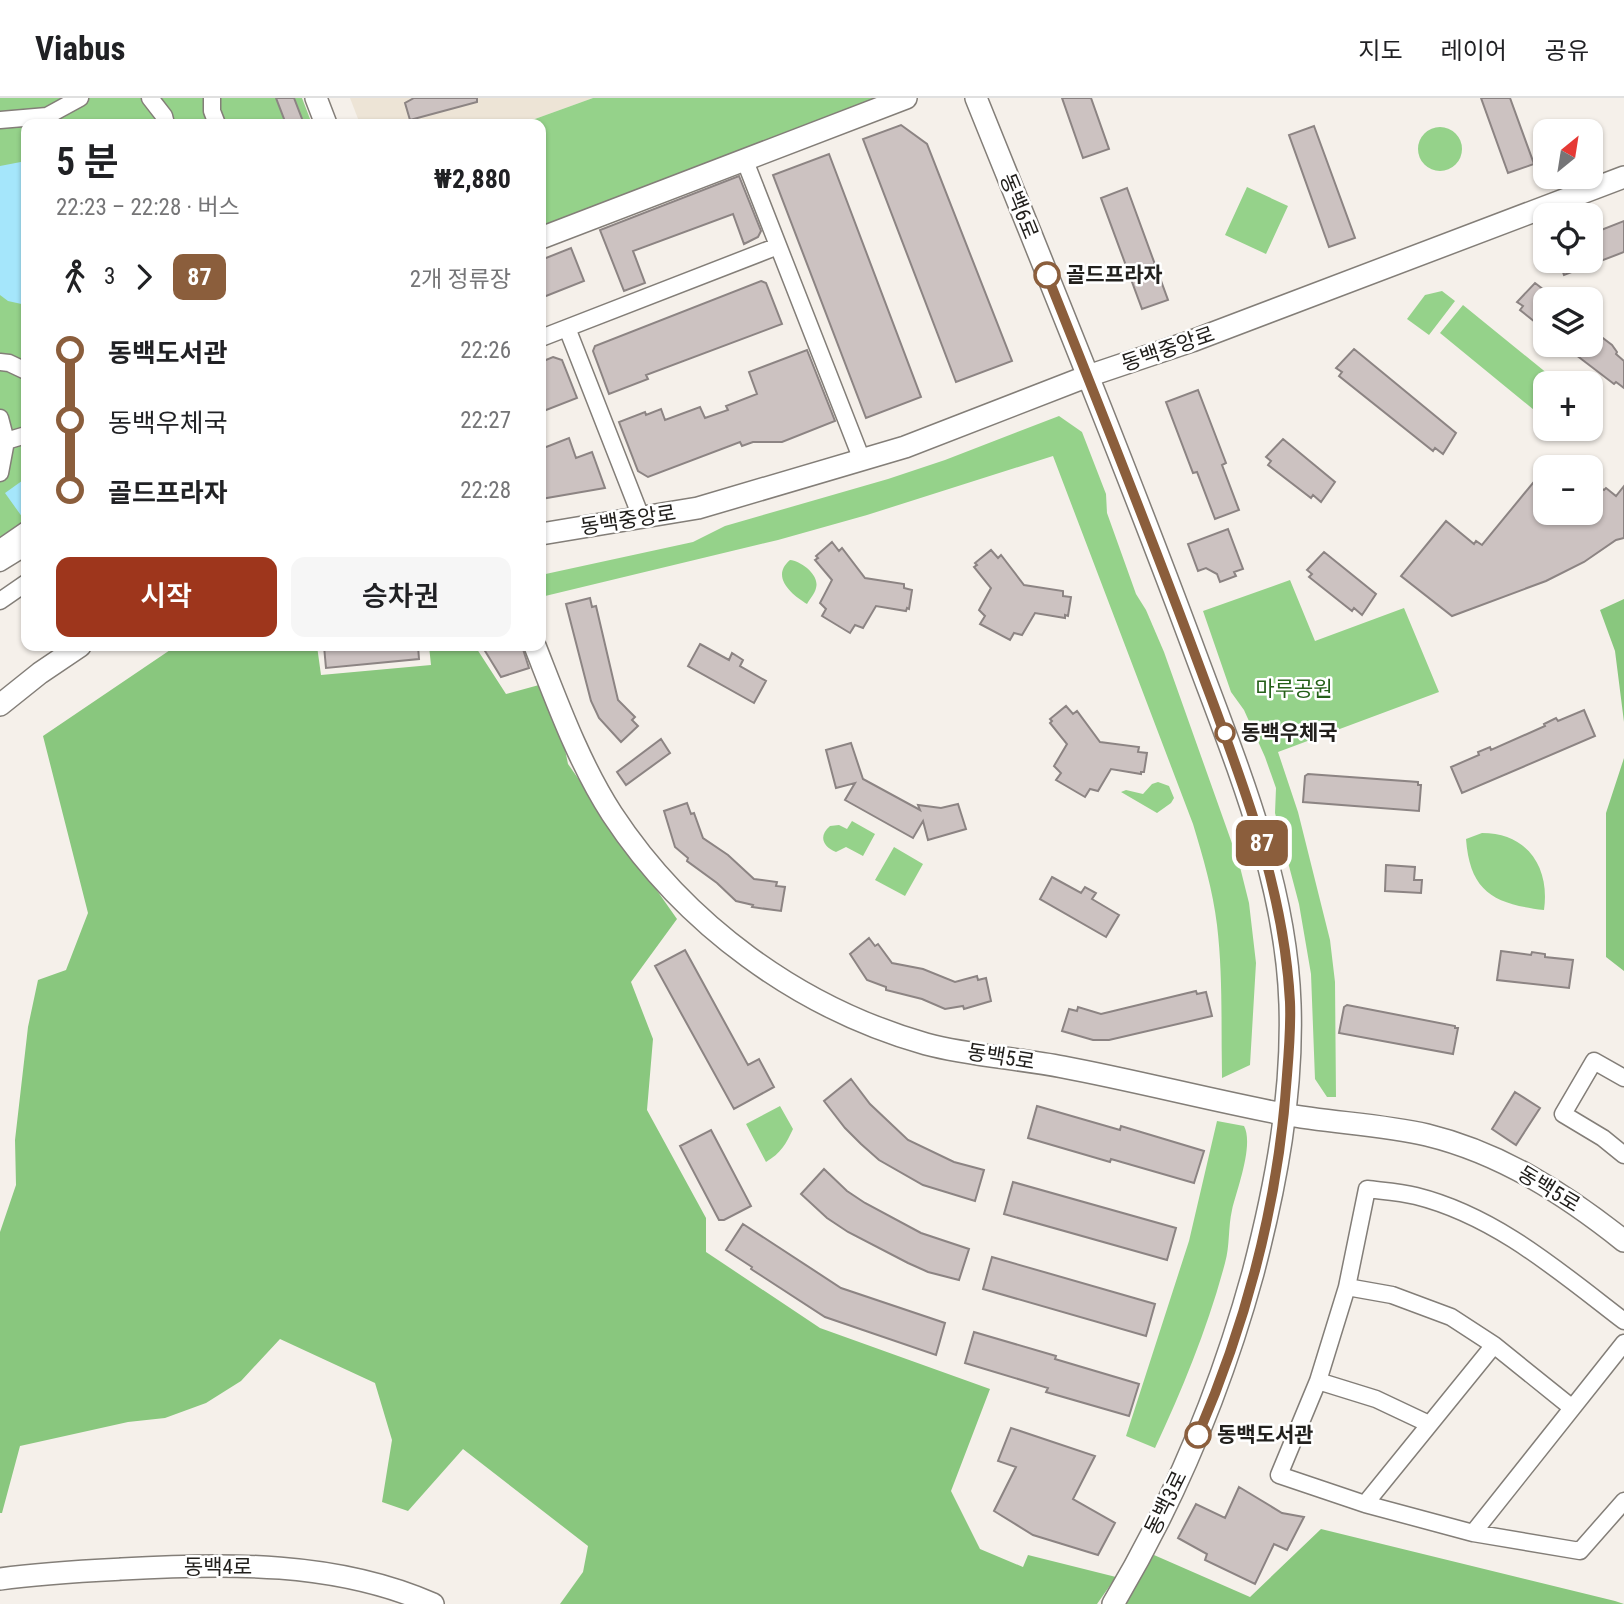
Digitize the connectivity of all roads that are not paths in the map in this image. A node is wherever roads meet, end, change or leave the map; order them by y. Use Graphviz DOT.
graph roads {
  1 [pos="80,98"];
  2 [pos="150,98"];
  3 [pos="212,98"];
  4 [pos="316,98"];
  5 [pos="906,98"];
  6 [pos="976,98"];
  7 [pos="165,119"];
  8 [pos="215,119"];
  9 [pos="324,119"];
  10 [pos="0,120"];
  11 [pos="745,161"];
  12 [pos="1624,177"];
  13 [pos="546,236"];
  14 [pos="778,246"];
  15 [pos="567,328"];
  16 [pos="546,336"];
  17 [pos="0,362"];
  18 [pos="21,369"];
  19 [pos="1088,376"];
  20 [pos="0,418"];
  21 [pos="21,436"];
  22 [pos="6,441"];
  23 [pos="862,460"];
  24 [pos="0,473"];
  25 [pos="640,517"];
  26 [pos="21,533"];
  27 [pos="546,533"];
  28 [pos="0,548"];
  29 [pos="21,550"];
  30 [pos="0,563"];
  31 [pos="20,591"];
  32 [pos="0,601"];
  33 [pos="73,651"];
  34 [pos="537,651"];
  35 [pos="0,705"];
  36 [pos="1624,1078"];
  37 [pos="1285,1114"];
  38 [pos="1624,1155"];
  39 [pos="1624,1241"];
  40 [pos="1346,1287"];
  41 [pos="1624,1321"];
  42 [pos="1624,1343"];
  43 [pos="1494,1345"];
  44 [pos="1318,1381"];
  45 [pos="1572,1407"];
  46 [pos="1429,1424"];
  47 [pos="1624,1501"];
  48 [pos="1365,1504"];
  49 [pos="1473,1534"];
  50 [pos="0,1579"];
  51 [pos="433,1604"];
  52 [pos="1113,1604"];
  1 -- 10 [label="street"];
  2 -- 7 [label="street"];
  3 -- 8 [label="street"];
  4 -- 9 [label="street"];
  5 -- 11 [label="street"];
  6 -- 19 [label="street, 동백6로"];
  11 -- 13 [label="street"];
  11 -- 14 [label="street"];
  12 -- 19 [label="street, 동백중앙로"];
  14 -- 15 [label="street"];
  14 -- 23 [label="street"];
  15 -- 16 [label="street"];
  15 -- 25 [label="street"];
  17 -- 18 [label="street"];
  19 -- 23 [label="street, 동백중앙로"];
  19 -- 37 [label="street, 동백6로"];
  20 -- 22 [label="street"];
  21 -- 22 [label="street"];
  22 -- 24 [label="street"];
  23 -- 25 [label="street, 동백중앙로"];
  25 -- 27 [label="street, 동백중앙로"];
  26 -- 28 [label="street"];
  29 -- 30 [label="street"];
  31 -- 32 [label="street"];
  33 -- 35 [label="street"];
  34 -- 37 [label="street, 동백5로"];
  36 -- 38 [label="street"];
  37 -- 39 [label="street, 동백5로"];
  37 -- 52 [label="street, 동백3로"];
  40 -- 41 [label="street"];
  40 -- 43 [label="street"];
  40 -- 44 [label="street"];
  42 -- 45 [label="street"];
  43 -- 45 [label="street"];
  43 -- 46 [label="street"];
  44 -- 46 [label="street"];
  44 -- 48 [label="street"];
  45 -- 49 [label="street"];
  46 -- 48 [label="street"];
  47 -- 49 [label="street"];
  48 -- 49 [label="street"];
  50 -- 51 [label="street, 동백4로"];
}
